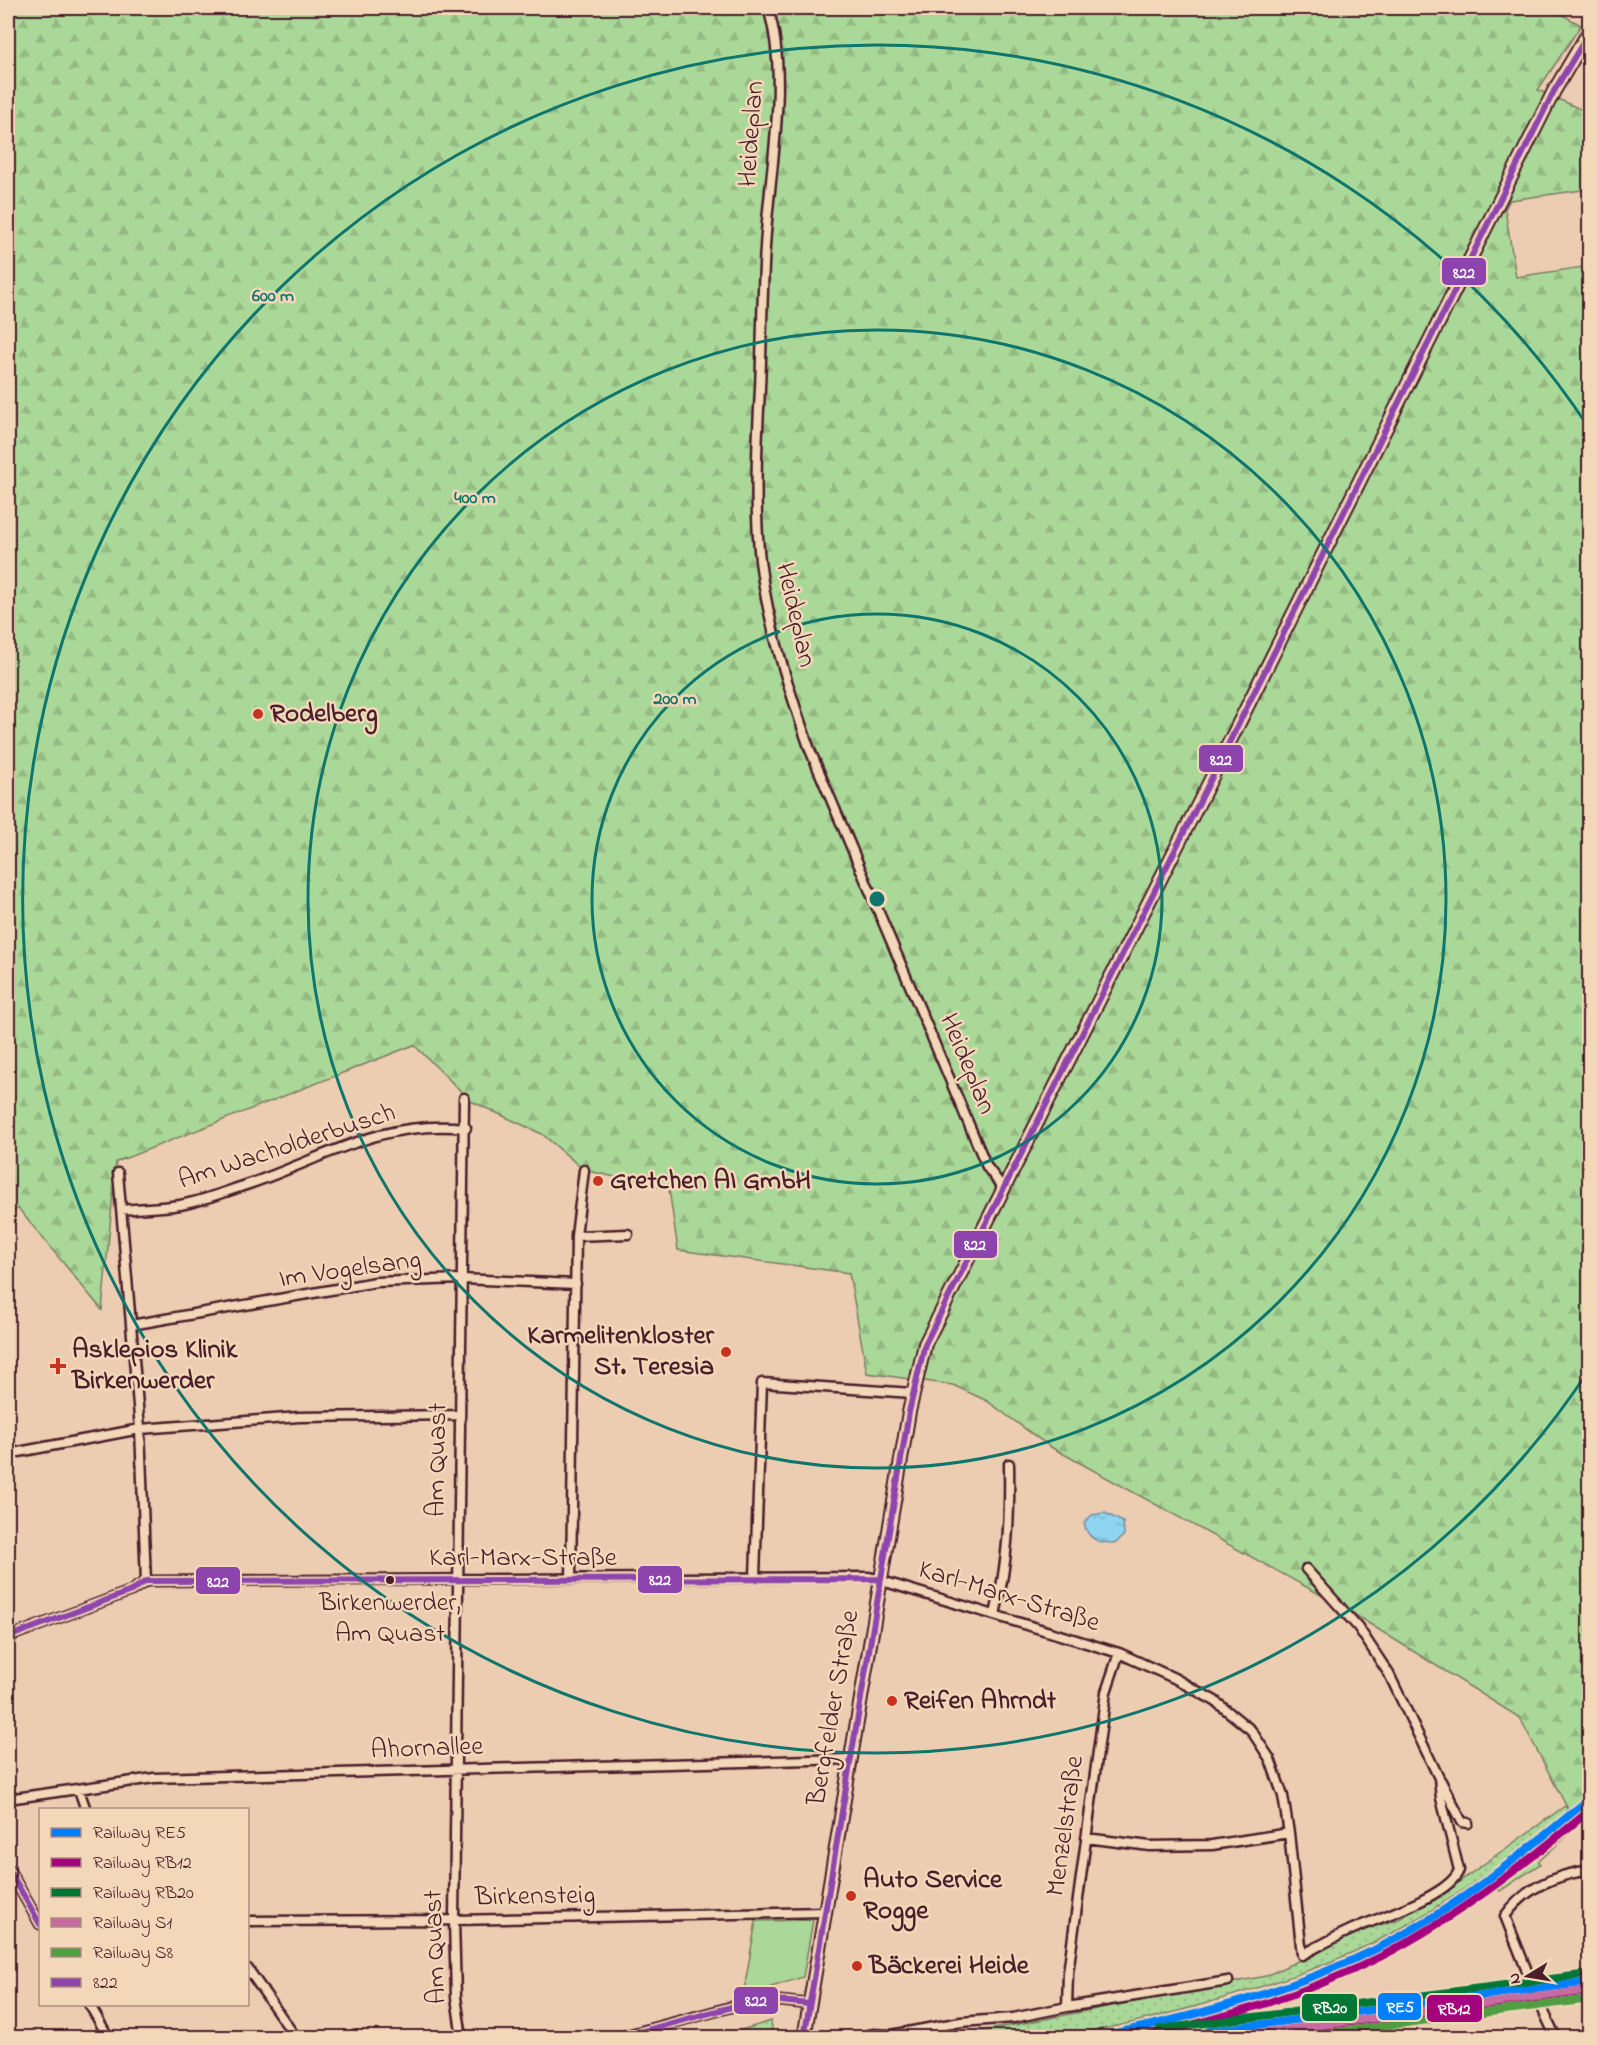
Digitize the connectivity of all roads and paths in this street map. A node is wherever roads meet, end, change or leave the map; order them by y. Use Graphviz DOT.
graph roads {
  1 [pos="768,8"];
  2 [pos="1590,30"];
  3 [pos="464,1098"];
  4 [pos="465,1128"];
  5 [pos="584,1170"];
  6 [pos="118,1173"];
  7 [pos="1003,1188"];
  8 [pos="121,1210"];
  9 [pos="628,1234"];
  10 [pos="576,1236"];
  11 [pos="462,1279"];
  12 [pos="576,1284"];
  13 [pos="131,1325"];
  14 [pos="913,1393"];
  15 [pos="460,1415"];
  16 [pos="140,1429"];
  17 [pos="8,1454"];
  18 [pos="1009,1464"];
  19 [pos="1306,1569"];
  20 [pos="754,1577"];
  21 [pos="457,1579"];
  22 [pos="571,1579"];
  23 [pos="881,1579"];
  24 [pos="146,1581"];
  25 [pos="994,1614"];
  26 [pos="8,1637"];
  27 [pos="1119,1653"];
  28 [pos="850,1760"];
  29 [pos="455,1770"];
  30 [pos="1439,1778"];
  31 [pos="80,1790"];
  32 [pos="8,1799"];
  33 [pos="86,1808"];
  34 [pos="1468,1824"];
  35 [pos="1289,1833"];
  36 [pos="1086,1838"];
  37 [pos="8,1868"];
  38 [pos="1590,1870"];
  39 [pos="824,1912"];
  40 [pos="454,1920"];
  41 [pos="249,1921"];
  42 [pos="39,1922"];
  43 [pos="249,1970"];
  44 [pos="1227,1981"];
  45 [pos="809,2004"];
  46 [pos="90,2006"];
  47 [pos="1067,2007"];
  48 [pos="109,2037"];
  49 [pos="296,2037"];
  50 [pos="462,2037"];
  51 [pos="616,2037"];
  52 [pos="804,2037"];
  53 [pos="853,2037"];
  54 [pos="1556,2037"];
  1 -- 7 [label="street, Heideplan"];
  2 -- 7 [label="main road, Bergfelder Straße"];
  3 -- 4 [label="street, Am Quast"];
  4 -- 8 [label="street, Am Wacholderbusch"];
  4 -- 11 [label="street, Am Quast"];
  5 -- 10 [label="street"];
  6 -- 8 [label="street"];
  7 -- 14 [label="main road, Bergfelder Straße"];
  8 -- 13 [label="street"];
  9 -- 10 [label="street"];
  10 -- 12 [label="street"];
  11 -- 12 [label="street, Im Vogelsang"];
  11 -- 13 [label="street, Im Vogelsang"];
  11 -- 15 [label="street, Am Quast"];
  12 -- 22 [label="street"];
  13 -- 16 [label="street"];
  14 -- 20 [label="street"];
  14 -- 23 [label="main road, Bergfelder Straße"];
  15 -- 16 [label="street"];
  15 -- 21 [label="street, Am Quast"];
  16 -- 17 [label="street"];
  16 -- 24 [label="street"];
  18 -- 25 [label="street"];
  19 -- 30 [label="street"];
  20 -- 22 [label="street, Karl-Marx-Straße"];
  20 -- 23 [label="street, Karl-Marx-Straße"];
  21 -- 22 [label="street, Karl-Marx-Straße"];
  21 -- 24 [label="street, Karl-Marx-Straße"];
  21 -- 29 [label="street, Am Quast"];
  23 -- 25 [label="street, Karl-Marx-Straße"];
  23 -- 28 [label="main road, Bergfelder Straße"];
  24 -- 26 [label="street, Karl-Marx-Straße"];
  25 -- 27 [label="street, Karl-Marx-Straße"];
  27 -- 35 [label="street, Karl-Marx-Straße"];
  27 -- 36 [label="street, Menzelstraße"];
  28 -- 29 [label="street, Ahornallee"];
  28 -- 39 [label="main road, Bergfelder Straße"];
  29 -- 31 [label="street, Ahornallee"];
  29 -- 40 [label="street, Am Quast"];
  30 -- 34 [label="street"];
  30 -- 35 [label="street, Karl-Marx-Straße"];
  31 -- 32 [label="street, Ahornallee"];
  31 -- 33 [label="street"];
  35 -- 36 [label="street"];
  36 -- 47 [label="street, Menzelstraße"];
  37 -- 42 [label="street"];
  38 -- 54 [label="street, bridge"];
  39 -- 40 [label="street, Birkensteig"];
  39 -- 45 [label="main road, Bergfelder Straße"];
  40 -- 41 [label="street, Birkensteig"];
  40 -- 50 [label="street, Am Quast"];
  43 -- 49 [label="street"];
  44 -- 47 [label="street"];
  45 -- 51 [label="street"];
  45 -- 52 [label="main road, Bergfelder Straße"];
  46 -- 48 [label="street"];
  47 -- 53 [label="street"];
}
